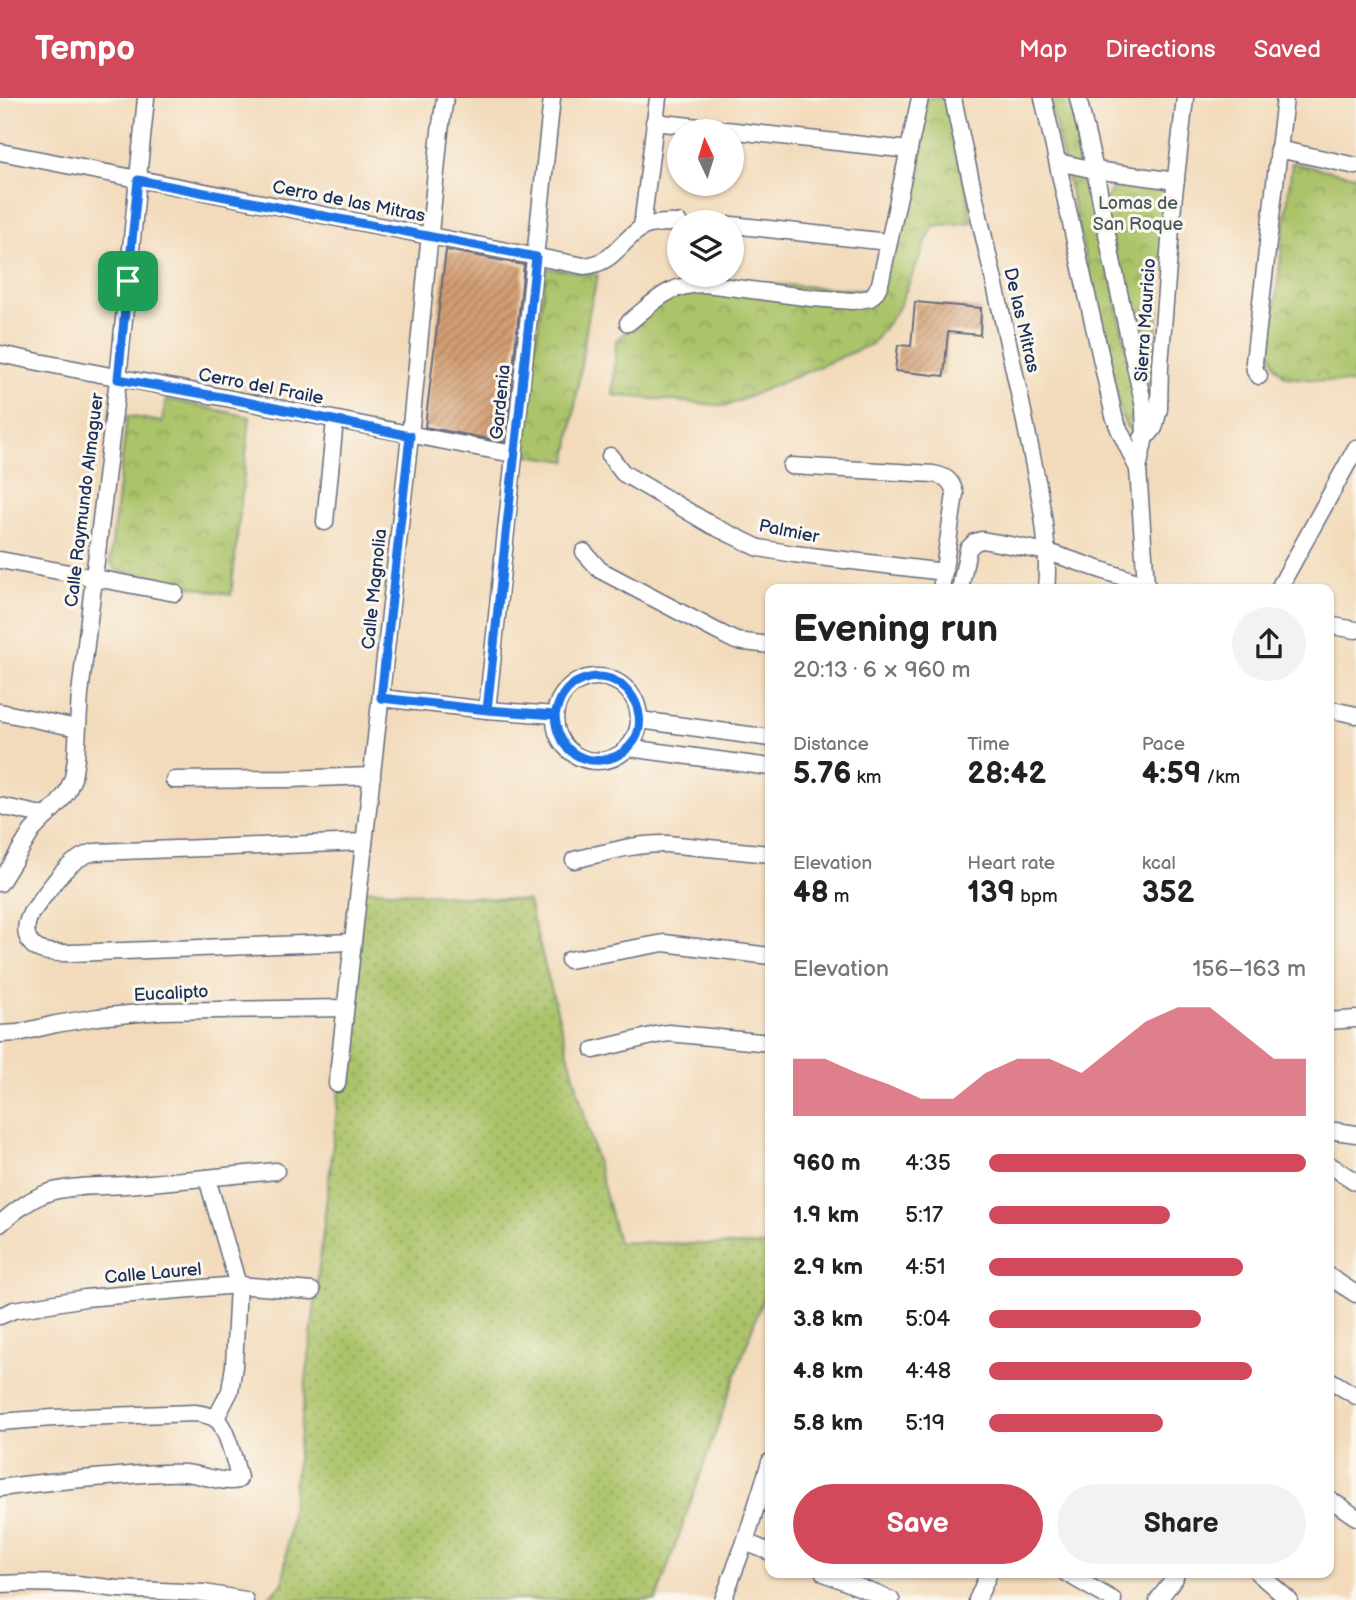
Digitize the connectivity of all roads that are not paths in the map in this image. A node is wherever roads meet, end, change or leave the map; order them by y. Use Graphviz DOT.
graph roads {
  1 [pos="146,98"];
  2 [pos="444,98"];
  3 [pos="552,98"];
  4 [pos="657,98"];
  5 [pos="920,98"];
  6 [pos="953,98"];
  7 [pos="1043,98"];
  8 [pos="1078,98"];
  9 [pos="1185,98"];
  10 [pos="1285,98"];
  11 [pos="654,121"];
  12 [pos="1278,149"];
  13 [pos="909,150"];
  14 [pos="0,152"];
  15 [pos="1058,162"];
  16 [pos="1356,166"];
  17 [pos="1095,170"];
  18 [pos="138,180"];
  19 [pos="1176,181"];
  20 [pos="667,224"];
  21 [pos="744,226"];
  22 [pos="642,227"];
  23 [pos="431,235"];
  24 [pos="888,242"];
  25 [pos="536,257"];
  26 [pos="628,323"];
  27 [pos="0,354"];
  28 [pos="1259,376"];
  29 [pos="118,379"];
  30 [pos="335,420"];
  31 [pos="410,436"];
  32 [pos="1145,437"];
  33 [pos="1127,446"];
  34 [pos="1356,449"];
  35 [pos="514,454"];
  36 [pos="610,456"];
  37 [pos="791,466"];
  38 [pos="1138,469"];
  39 [pos="325,522"];
  40 [pos="584,552"];
  41 [pos="1048,552"];
  42 [pos="0,560"];
  43 [pos="944,572"];
  44 [pos="95,578"];
  45 [pos="942,584"];
  46 [pos="961,584"];
  47 [pos="1046,584"];
  48 [pos="1139,584"];
  49 [pos="1148,584"];
  50 [pos="1281,584"];
  51 [pos="175,593"];
  52 [pos="1334,626"];
  53 [pos="1356,630"];
  54 [pos="765,644"];
  55 [pos="381,698"];
  56 [pos="487,710"];
  57 [pos="1334,710"];
  58 [pos="0,712"];
  59 [pos="555,715"];
  60 [pos="1356,715"];
  61 [pos="640,719"];
  62 [pos="78,728"];
  63 [pos="765,737"];
  64 [pos="629,748"];
  65 [pos="765,765"];
  66 [pos="372,776"];
  67 [pos="174,780"];
  68 [pos="0,806"];
  69 [pos="47,816"];
  70 [pos="364,842"];
  71 [pos="765,854"];
  72 [pos="574,860"];
  73 [pos="0,883"];
  74 [pos="352,942"];
  75 [pos="765,955"];
  76 [pos="569,960"];
  77 [pos="345,1008"];
  78 [pos="1356,1019"];
  79 [pos="1334,1021"];
  80 [pos="0,1034"];
  81 [pos="765,1043"];
  82 [pos="594,1051"];
  83 [pos="337,1084"];
  84 [pos="1334,1131"];
  85 [pos="1356,1134"];
  86 [pos="1334,1168"];
  87 [pos="276,1171"];
  88 [pos="207,1178"];
  89 [pos="1356,1182"];
  90 [pos="0,1223"];
  91 [pos="1334,1280"];
  92 [pos="237,1285"];
  93 [pos="312,1291"];
  94 [pos="1356,1294"];
  95 [pos="0,1316"];
  96 [pos="1334,1383"];
  97 [pos="1356,1396"];
  98 [pos="216,1419"];
  99 [pos="0,1422"];
  100 [pos="765,1478"];
  101 [pos="0,1488"];
  102 [pos="1334,1503"];
  103 [pos="1356,1517"];
  104 [pos="745,1542"];
  105 [pos="765,1550"];
  106 [pos="836,1578"];
  107 [pos="987,1578"];
  108 [pos="1075,1578"];
  109 [pos="1174,1578"];
  110 [pos="1264,1578"];
  111 [pos="0,1584"];
  112 [pos="121,1594"];
  113 [pos="245,1600"];
  114 [pos="723,1600"];
  115 [pos="891,1600"];
  116 [pos="977,1600"];
  117 [pos="1113,1600"];
  118 [pos="1158,1600"];
  119 [pos="1289,1600"];
  1 -- 18 [label="street, Calle Raymundo Almaguer"];
  2 -- 23 [label="street, Calle Magnolia"];
  3 -- 25 [label="street, Gardenia"];
  4 -- 11 [label="street"];
  5 -- 13 [label="street"];
  6 -- 41 [label="street, De las Mitras"];
  7 -- 15 [label="street"];
  8 -- 17 [label="street"];
  9 -- 19 [label="street, Sierra Mauricio"];
  10 -- 12 [label="street"];
  11 -- 13 [label="street"];
  11 -- 22 [label="street"];
  12 -- 16 [label="street"];
  12 -- 28 [label="street"];
  13 -- 24 [label="street"];
  14 -- 18 [label="street, Cerro de las Mitras"];
  15 -- 17 [label="street"];
  15 -- 33 [label="street"];
  17 -- 19 [label="street"];
  17 -- 32 [label="street"];
  18 -- 23 [label="street, Cerro de las Mitras"];
  18 -- 29 [label="street, Calle Raymundo Almaguer"];
  19 -- 32 [label="street, Sierra Mauricio"];
  20 -- 22 [label="street"];
  21 -- 24 [label="street"];
  22 -- 25 [label="street, Cerro de las Mitras"];
  23 -- 25 [label="street, Cerro de las Mitras"];
  23 -- 31 [label="street, Calle Magnolia"];
  24 -- 26 [label="street"];
  25 -- 35 [label="street, Gardenia"];
  27 -- 29 [label="street, Cerro del Fraile"];
  29 -- 30 [label="street, Cerro del Fraile"];
  29 -- 44 [label="street, Calle Raymundo Almaguer"];
  30 -- 31 [label="street, Cerro del Fraile"];
  30 -- 39 [label="street"];
  31 -- 35 [label="street, Cerro del Fraile"];
  31 -- 55 [label="street, Calle Magnolia"];
  32 -- 33 [label="street"];
  32 -- 38 [label="street"];
  33 -- 38 [label="street"];
  34 -- 50 [label="street"];
  35 -- 56 [label="street, Gardenia"];
  36 -- 43 [label="street, Palmier"];
  37 -- 43 [label="street"];
  38 -- 49 [label="street"];
  40 -- 54 [label="street"];
  41 -- 46 [label="street"];
  41 -- 47 [label="street, De las Mitras"];
  41 -- 48 [label="street"];
  42 -- 44 [label="street"];
  43 -- 45 [label="street"];
  44 -- 51 [label="street"];
  44 -- 62 [label="street, Calle Raymundo Almaguer"];
  52 -- 53 [label="street"];
  55 -- 56 [label="street"];
  55 -- 66 [label="street, Calle Magnolia"];
  56 -- 59 [label="street"];
  57 -- 60 [label="street"];
  58 -- 62 [label="street"];
  59 -- 61 [label="street"];
  59 -- 64 [label="street"];
  61 -- 63 [label="street"];
  61 -- 64 [label="street"];
  62 -- 69 [label="street, Calle Raymundo Almaguer"];
  64 -- 65 [label="street"];
  66 -- 67 [label="street"];
  66 -- 70 [label="street, Calle Magnolia"];
  68 -- 69 [label="street"];
  69 -- 73 [label="street, Calle Raymundo Almaguer"];
  70 -- 74 [label="street, Calle Magnolia"];
  70 -- 74 [label="street"];
  71 -- 72 [label="street"];
  74 -- 77 [label="street, Calle Magnolia"];
  75 -- 76 [label="street"];
  77 -- 80 [label="street, Eucalipto"];
  77 -- 83 [label="street, Calle Magnolia"];
  78 -- 79 [label="street"];
  81 -- 82 [label="street"];
  84 -- 85 [label="street"];
  86 -- 89 [label="street"];
  87 -- 88 [label="street"];
  88 -- 90 [label="street"];
  88 -- 92 [label="street"];
  91 -- 94 [label="street"];
  92 -- 93 [label="street, Calle Laurel"];
  92 -- 95 [label="street, Calle Laurel"];
  92 -- 98 [label="street"];
  96 -- 97 [label="street"];
  98 -- 99 [label="street"];
  98 -- 101 [label="street"];
  100 -- 104 [label="street"];
  102 -- 103 [label="street"];
  104 -- 105 [label="street"];
  104 -- 114 [label="street"];
  106 -- 115 [label="street"];
  107 -- 116 [label="street"];
  108 -- 117 [label="street"];
  109 -- 118 [label="street"];
  110 -- 119 [label="street"];
  111 -- 112 [label="street"];
  112 -- 113 [label="street"];
}
